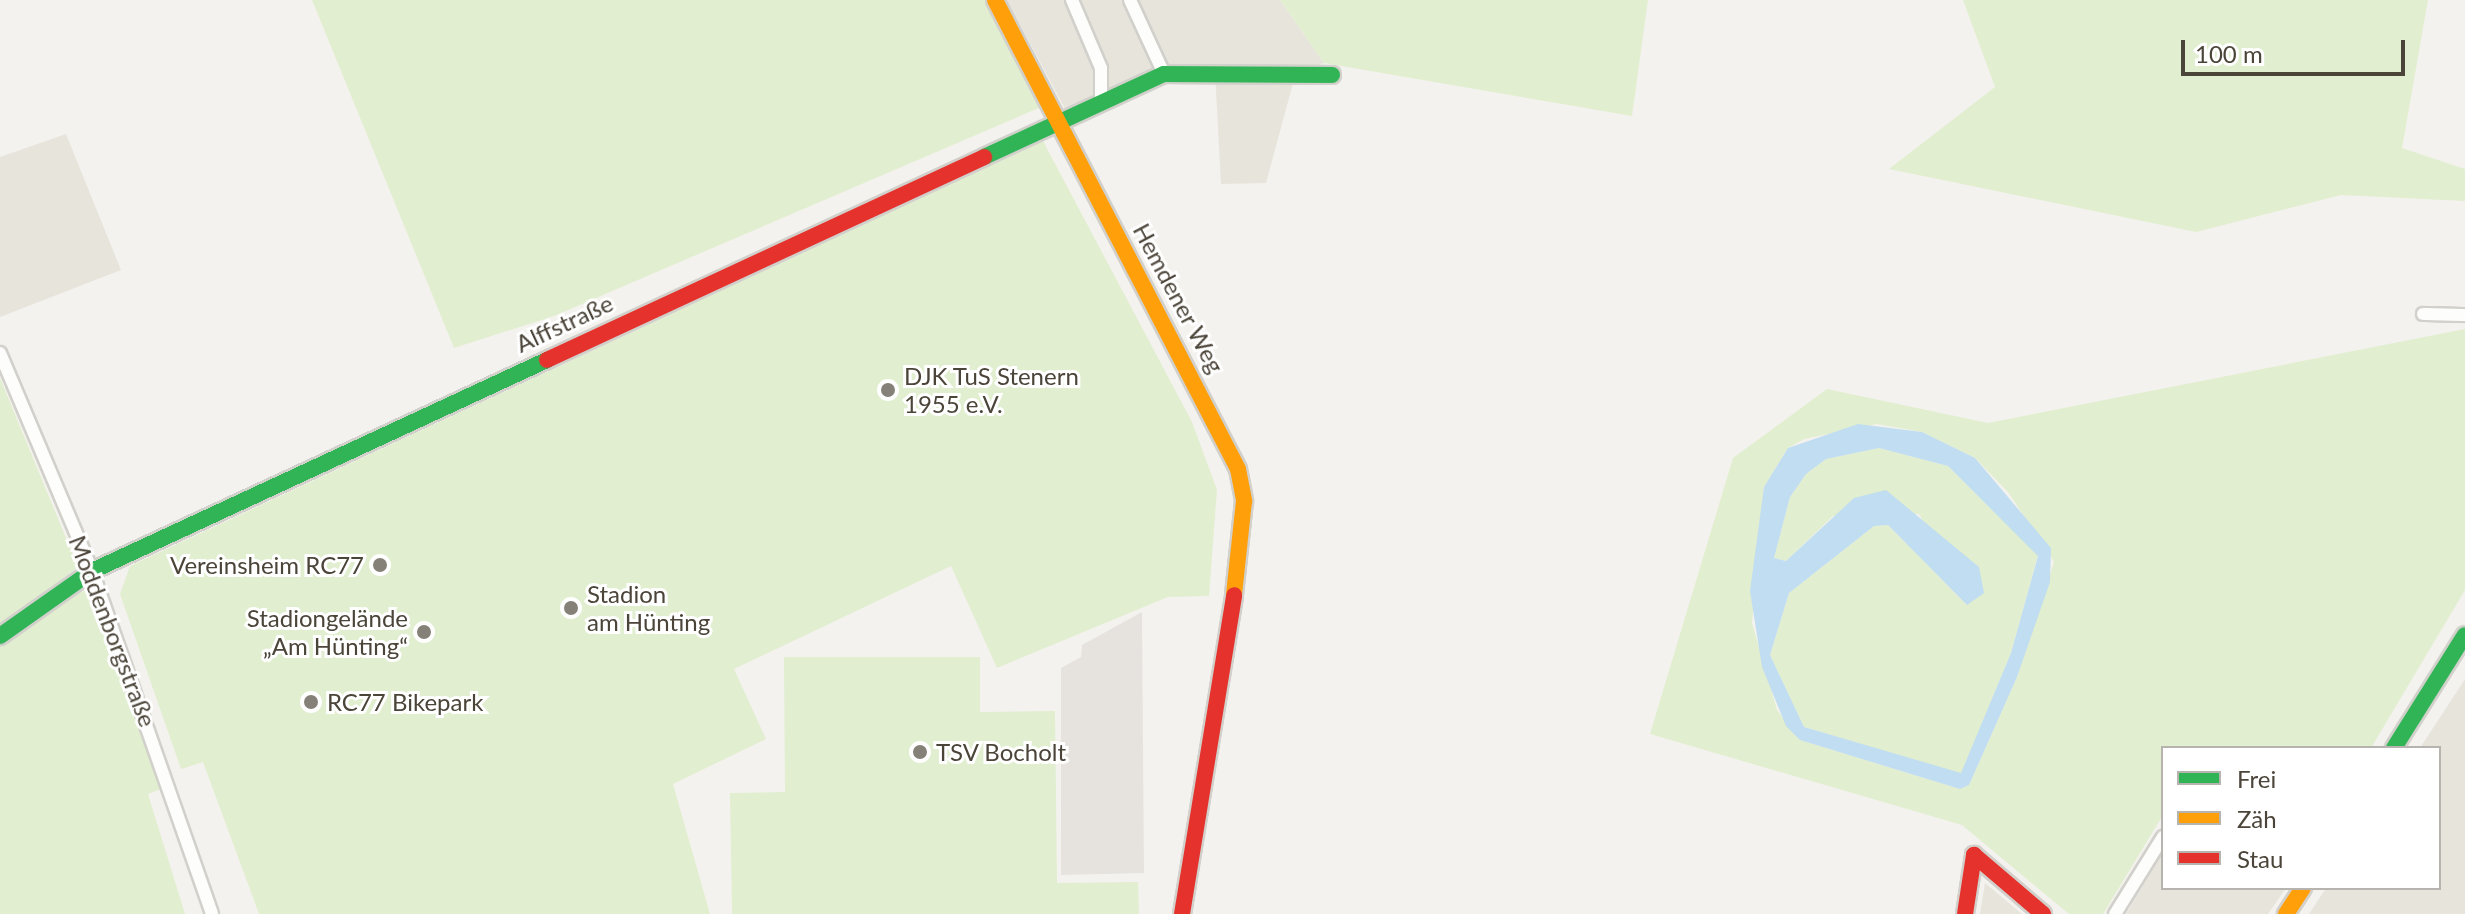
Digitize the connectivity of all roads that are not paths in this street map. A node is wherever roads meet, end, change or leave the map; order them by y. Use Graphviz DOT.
graph roads {
  1 [pos="995,0"];
  2 [pos="1072,0"];
  3 [pos="1130,0"];
  4 [pos="1164,74"];
  5 [pos="1332,75"];
  6 [pos="1101,102"];
  7 [pos="1058,121"];
  8 [pos="2423,314"];
  9 [pos="2465,315"];
  10 [pos="0,353"];
  11 [pos="92,571"];
  12 [pos="2465,635"];
  13 [pos="0,636"];
  14 [pos="2395,746"];
  15 [pos="2161,840"];
  16 [pos="2302,890"];
  17 [pos="212,914"];
  18 [pos="1182,914"];
  19 [pos="1965,914"];
  20 [pos="2043,914"];
  21 [pos="2115,914"];
  22 [pos="2286,914"];
  1 -- 7 [label="street, Hemdener Weg"];
  2 -- 6 [label="street"];
  3 -- 4 [label="street"];
  4 -- 5 [label="street"];
  4 -- 6 [label="street"];
  6 -- 7 [label="street"];
  7 -- 11 [label="street, Alffstraße"];
  7 -- 18 [label="street, Hemdener Weg"];
  8 -- 9 [label="street"];
  10 -- 11 [label="street, Moddenborgstraße"];
  11 -- 13 [label="street, Alffstraße"];
  11 -- 17 [label="street, Moddenborgstraße"];
  12 -- 14 [label="street"];
  15 -- 21 [label="street"];
  16 -- 22 [label="street"];
  19 -- 20 [label="street"];
}
